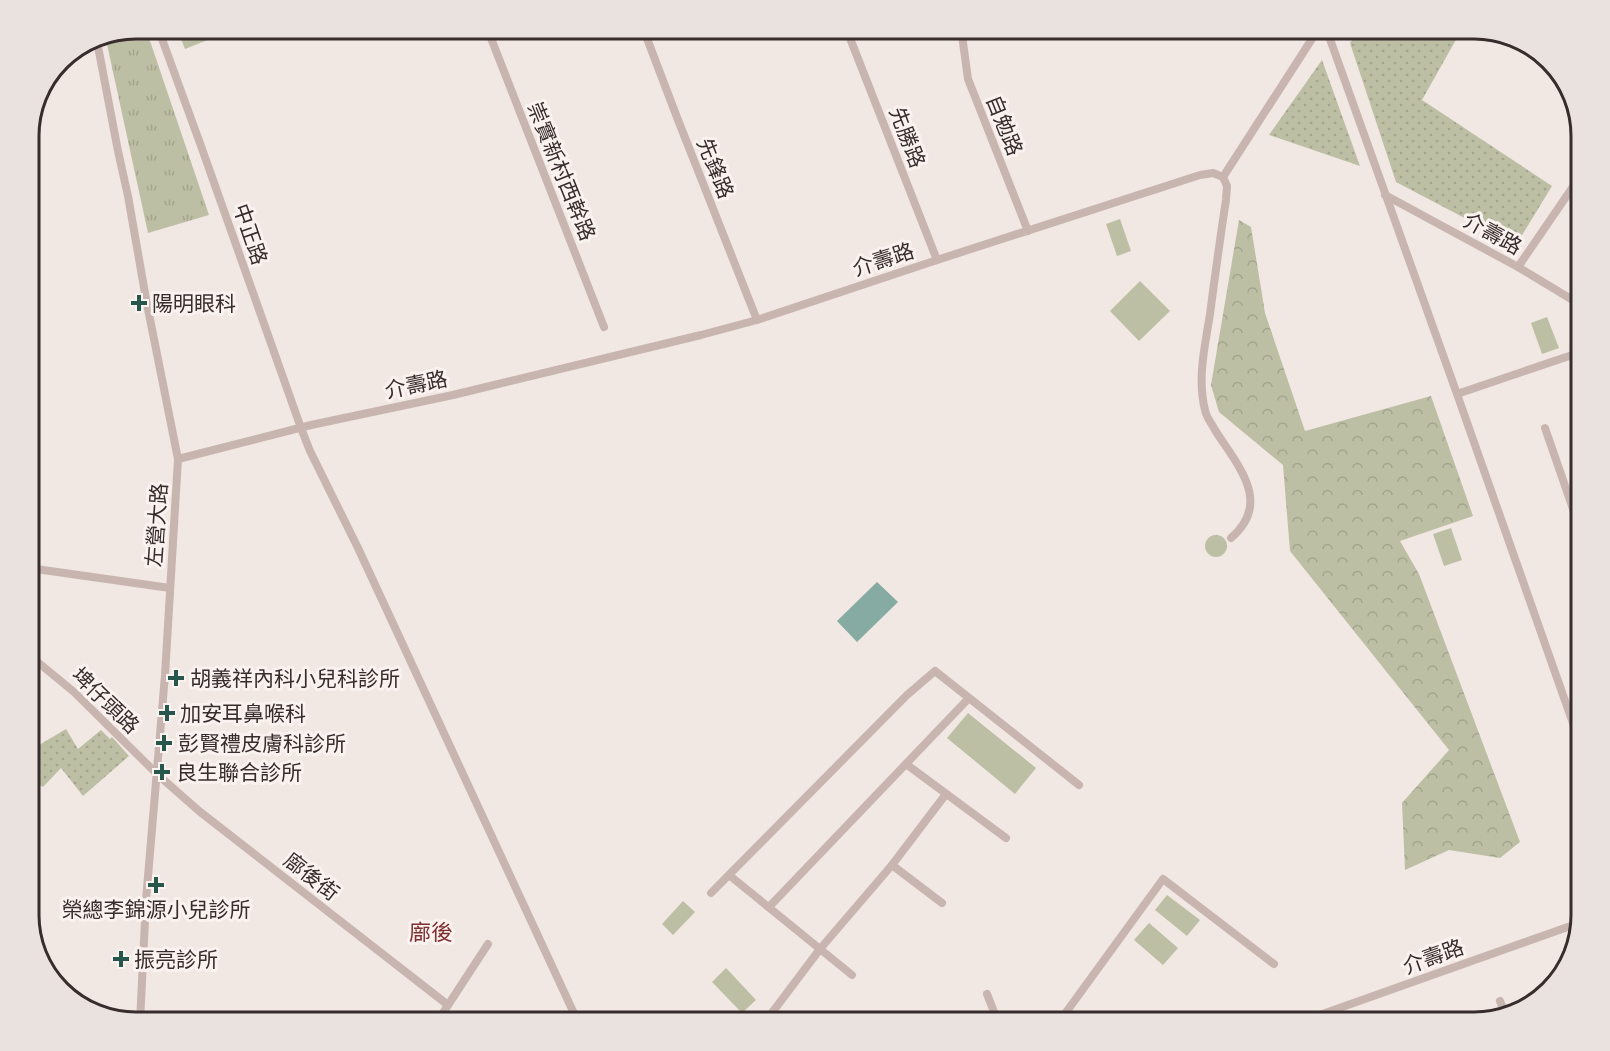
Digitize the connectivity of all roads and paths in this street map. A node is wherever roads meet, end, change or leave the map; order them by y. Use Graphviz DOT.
graph roads {
  1 [pos="162,39"];
  2 [pos="491,39"];
  3 [pos="648,39"];
  4 [pos="850,39"];
  5 [pos="963,39"];
  6 [pos="1312,39"];
  7 [pos="1330,39"];
  8 [pos="98,47"];
  9 [pos="1223,177"];
  10 [pos="1571,190"];
  11 [pos="1385,195"];
  12 [pos="1028,231"];
  13 [pos="937,260"];
  14 [pos="1518,267"];
  15 [pos="1571,299"];
  16 [pos="757,320"];
  17 [pos="604,327"];
  18 [pos="1571,355"];
  19 [pos="1457,394"];
  20 [pos="301,428"];
  21 [pos="1545,428"];
  22 [pos="178,459"];
  23 [pos="1571,503"];
  24 [pos="1231,538"];
  25 [pos="39,569"];
  26 [pos="170,588"];
  27 [pos="39,663"];
  28 [pos="969,698"];
  29 [pos="1571,718"];
  30 [pos="906,764"];
  31 [pos="157,774"];
  32 [pos="1079,785"];
  33 [pos="946,794"];
  34 [pos="1006,838"];
  35 [pos="892,865"];
  36 [pos="729,875"];
  37 [pos="711,893"];
  38 [pos="942,903"];
  39 [pos="769,907"];
  40 [pos="1570,926"];
  41 [pos="488,944"];
  42 [pos="820,949"];
  43 [pos="1274,964"];
  44 [pos="852,975"];
  45 [pos="987,994"];
  46 [pos="1500,1001"];
  47 [pos="448,1005"];
  48 [pos="1503,1008"];
  49 [pos="141,1012"];
  50 [pos="444,1012"];
  51 [pos="573,1012"];
  52 [pos="773,1012"];
  53 [pos="994,1012"];
  54 [pos="1067,1012"];
  55 [pos="1331,1012"];
  1 -- 20 [label="street, 中正路"];
  2 -- 17 [label="street, 崇實新村西幹路"];
  3 -- 16 [label="street, 先鋒路"];
  4 -- 13 [label="street, 先勝路"];
  5 -- 12 [label="street, 自勉路"];
  6 -- 9 [label="street"];
  7 -- 11 [label="street"];
  8 -- 22 [label="street, 左營大路"];
  9 -- 12 [label="street, 介壽路"];
  9 -- 24 [label="street"];
  10 -- 14 [label="street"];
  11 -- 14 [label="street, 介壽路"];
  11 -- 19 [label="street"];
  12 -- 13 [label="street, 介壽路"];
  13 -- 16 [label="street, 介壽路"];
  14 -- 15 [label="street, 介壽路"];
  16 -- 20 [label="street, 介壽路"];
  18 -- 19 [label="street"];
  19 -- 29 [label="street"];
  20 -- 22 [label="street, 介壽路"];
  20 -- 51 [label="street, 中正路"];
  21 -- 23 [label="street"];
  22 -- 26 [label="street, 左營大路"];
  25 -- 26 [label="street"];
  26 -- 31 [label="street, 左營大路"];
  27 -- 31 [label="street, 埤仔頭路"];
  28 -- 30 [label="street"];
  28 -- 32 [label="street"];
  28 -- 36 [label="street"];
  30 -- 33 [label="street"];
  30 -- 39 [label="street"];
  31 -- 47 [label="street, 廍後街"];
  31 -- 49 [label="street, 左營大路"];
  33 -- 34 [label="street"];
  33 -- 35 [label="street"];
  35 -- 38 [label="street"];
  35 -- 42 [label="street"];
  36 -- 37 [label="street"];
  36 -- 39 [label="street"];
  39 -- 42 [label="street"];
  40 -- 55 [label="street, 介壽路"];
  41 -- 47 [label="street"];
  42 -- 44 [label="street"];
  42 -- 52 [label="street"];
  43 -- 54 [label="street"];
  45 -- 53 [label="street"];
  46 -- 48 [label="street"];
  47 -- 50 [label="street"];
}
